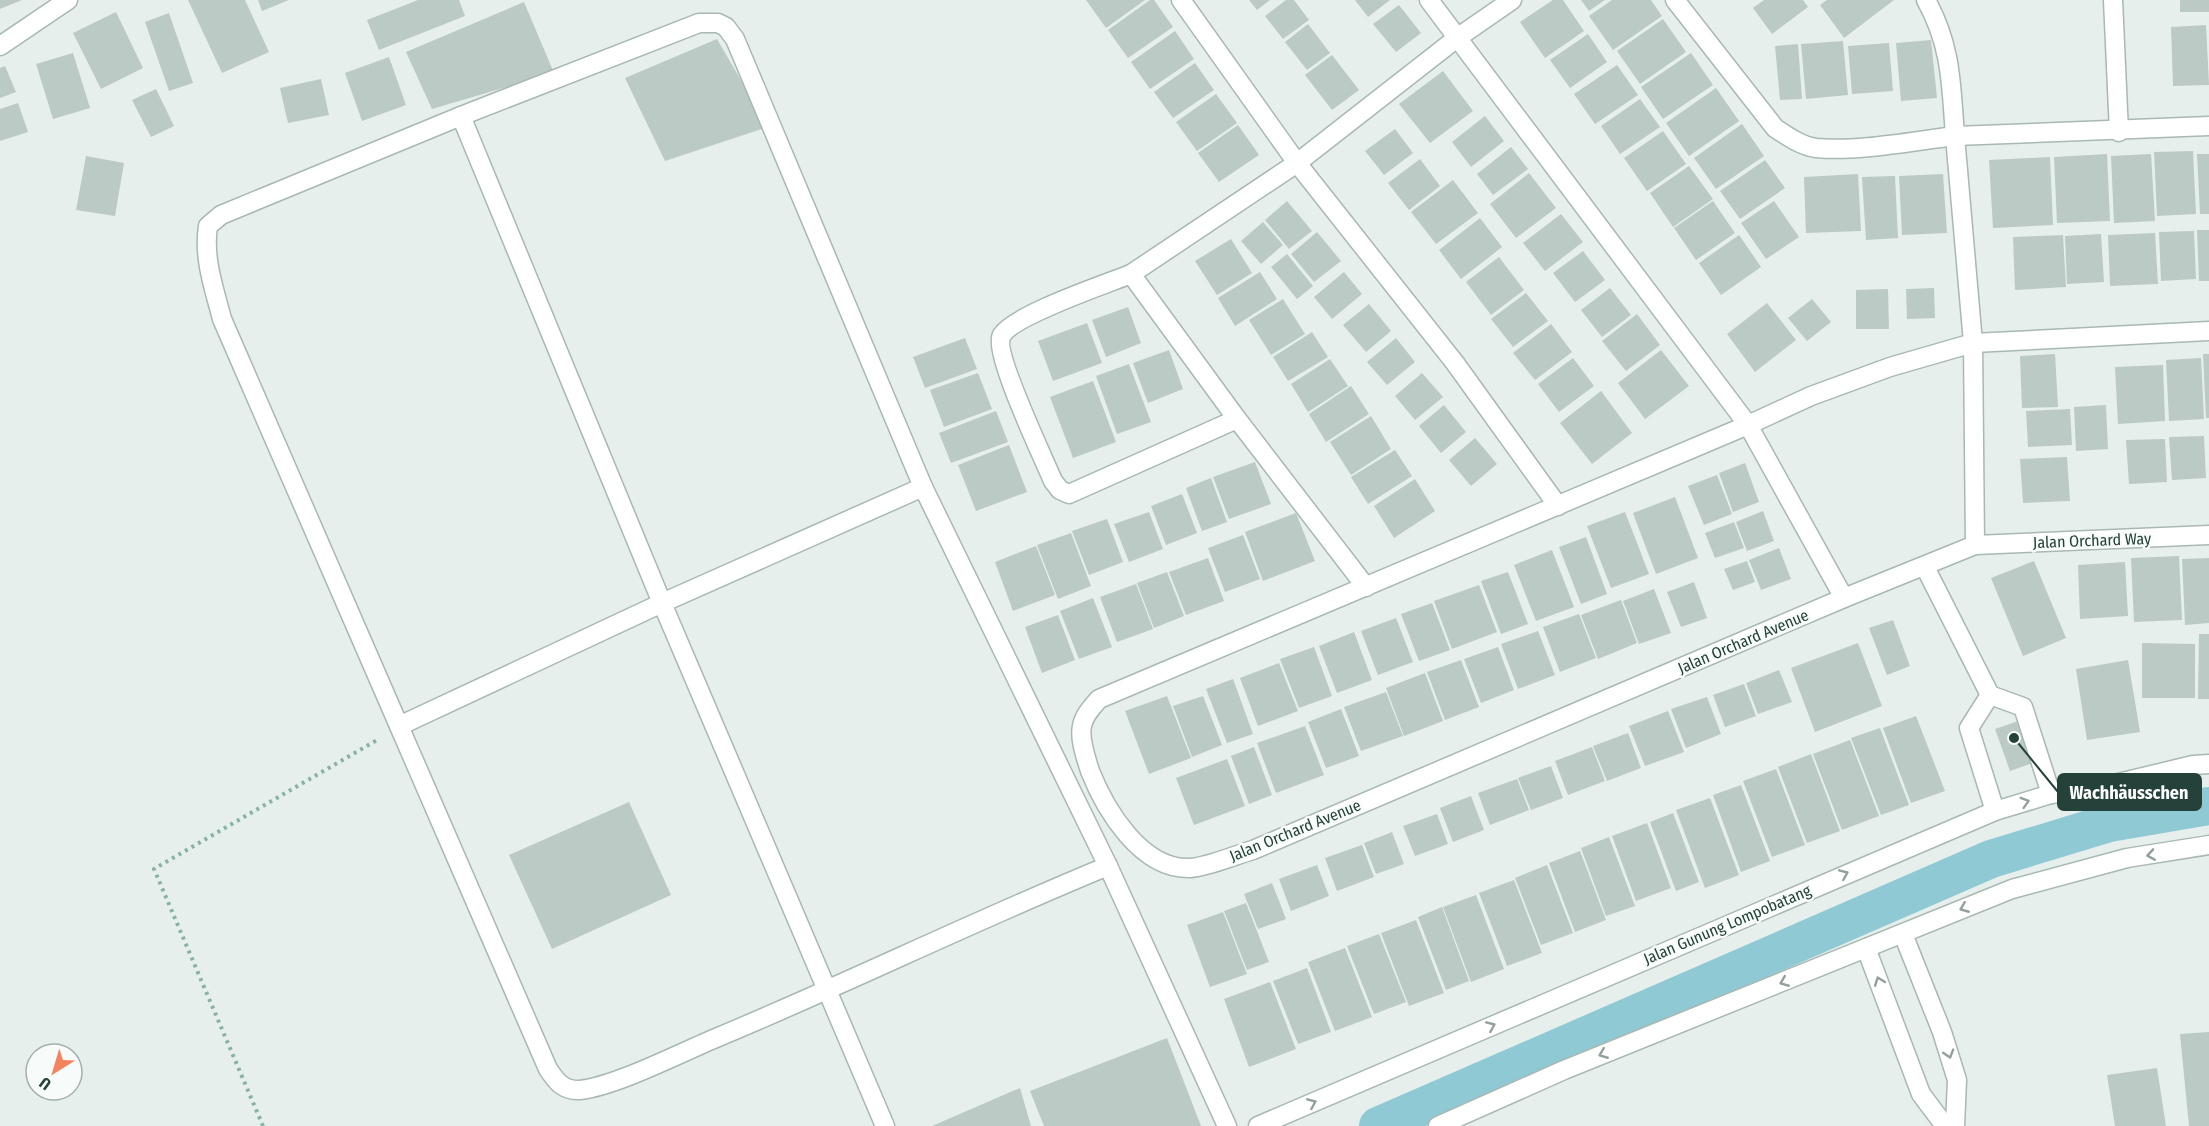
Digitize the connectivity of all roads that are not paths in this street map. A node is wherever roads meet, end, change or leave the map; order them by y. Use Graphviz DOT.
graph roads {
  1 [pos="68,0"];
  2 [pos="1181,0"];
  3 [pos="1430,0"];
  4 [pos="1512,0"];
  5 [pos="1675,0"];
  6 [pos="1926,0"];
  7 [pos="2113,0"];
  8 [pos="1457,38"];
  9 [pos="0,46"];
  10 [pos="461,116"];
  11 [pos="2209,126"];
  12 [pos="2119,132"];
  13 [pos="1955,136"];
  14 [pos="1297,163"];
  15 [pos="1131,274"];
  16 [pos="2209,331"];
  17 [pos="1973,343"];
  18 [pos="1237,419"];
  19 [pos="1748,425"];
  20 [pos="923,487"];
  21 [pos="1558,506"];
  22 [pos="2209,535"];
  23 [pos="1975,545"];
  24 [pos="1925,567"];
  25 [pos="1366,587"];
  26 [pos="1844,598"];
  27 [pos="662,603"];
  28 [pos="1990,695"];
  29 [pos="399,726"];
  30 [pos="2209,764"];
  31 [pos="2051,794"];
  32 [pos="1995,811"];
  33 [pos="2209,845"];
  34 [pos="1108,866"];
  35 [pos="1903,934"];
  36 [pos="1866,948"];
  37 [pos="829,991"];
  38 [pos="885,1126"];
  39 [pos="1227,1126"];
  40 [pos="1258,1126"];
  41 [pos="1437,1126"];
  42 [pos="1945,1126"];
  43 [pos="1955,1126"];
  1 -- 9 [label="street"];
  2 -- 14 [label="street"];
  3 -- 8 [label="street"];
  4 -- 8 [label="street"];
  5 -- 13 [label="street"];
  6 -- 13 [label="street"];
  7 -- 12 [label="street"];
  8 -- 14 [label="street"];
  8 -- 19 [label="street"];
  10 -- 20 [label="street"];
  10 -- 27 [label="street"];
  10 -- 29 [label="street"];
  11 -- 12 [label="street"];
  12 -- 13 [label="street"];
  13 -- 17 [label="street"];
  14 -- 15 [label="street"];
  14 -- 21 [label="street"];
  15 -- 18 [label="street"];
  15 -- 18 [label="street"];
  16 -- 17 [label="street, Jalan Orchard Avenue"];
  17 -- 19 [label="street, Jalan Orchard Avenue"];
  17 -- 23 [label="street"];
  18 -- 25 [label="street"];
  19 -- 21 [label="street, Jalan Orchard Avenue"];
  19 -- 26 [label="street"];
  20 -- 27 [label="street"];
  20 -- 34 [label="street"];
  21 -- 25 [label="street, Jalan Orchard Avenue"];
  22 -- 23 [label="street, Jalan Orchard Way"];
  23 -- 24 [label="street, Jalan Orchard Avenue"];
  24 -- 26 [label="street, Jalan Orchard Avenue"];
  24 -- 28 [label="street"];
  25 -- 26 [label="street, Jalan Orchard Avenue"];
  27 -- 29 [label="street"];
  27 -- 37 [label="street"];
  28 -- 31 [label="street"];
  28 -- 32 [label="street"];
  29 -- 37 [label="street"];
  30 -- 31 [label="street, Jalan Gunung Lompobatang"];
  32 -- 31 [label="street, Jalan Gunung Lompobatang, one-way"];
  40 -- 32 [label="street, Jalan Gunung Lompobatang, one-way"];
  33 -- 35 [label="street, one-way"];
  34 -- 37 [label="street"];
  34 -- 39 [label="street"];
  35 -- 36 [label="street"];
  35 -- 43 [label="street, one-way"];
  36 -- 41 [label="street, one-way"];
  42 -- 36 [label="street, one-way"];
  37 -- 38 [label="street"];
}
